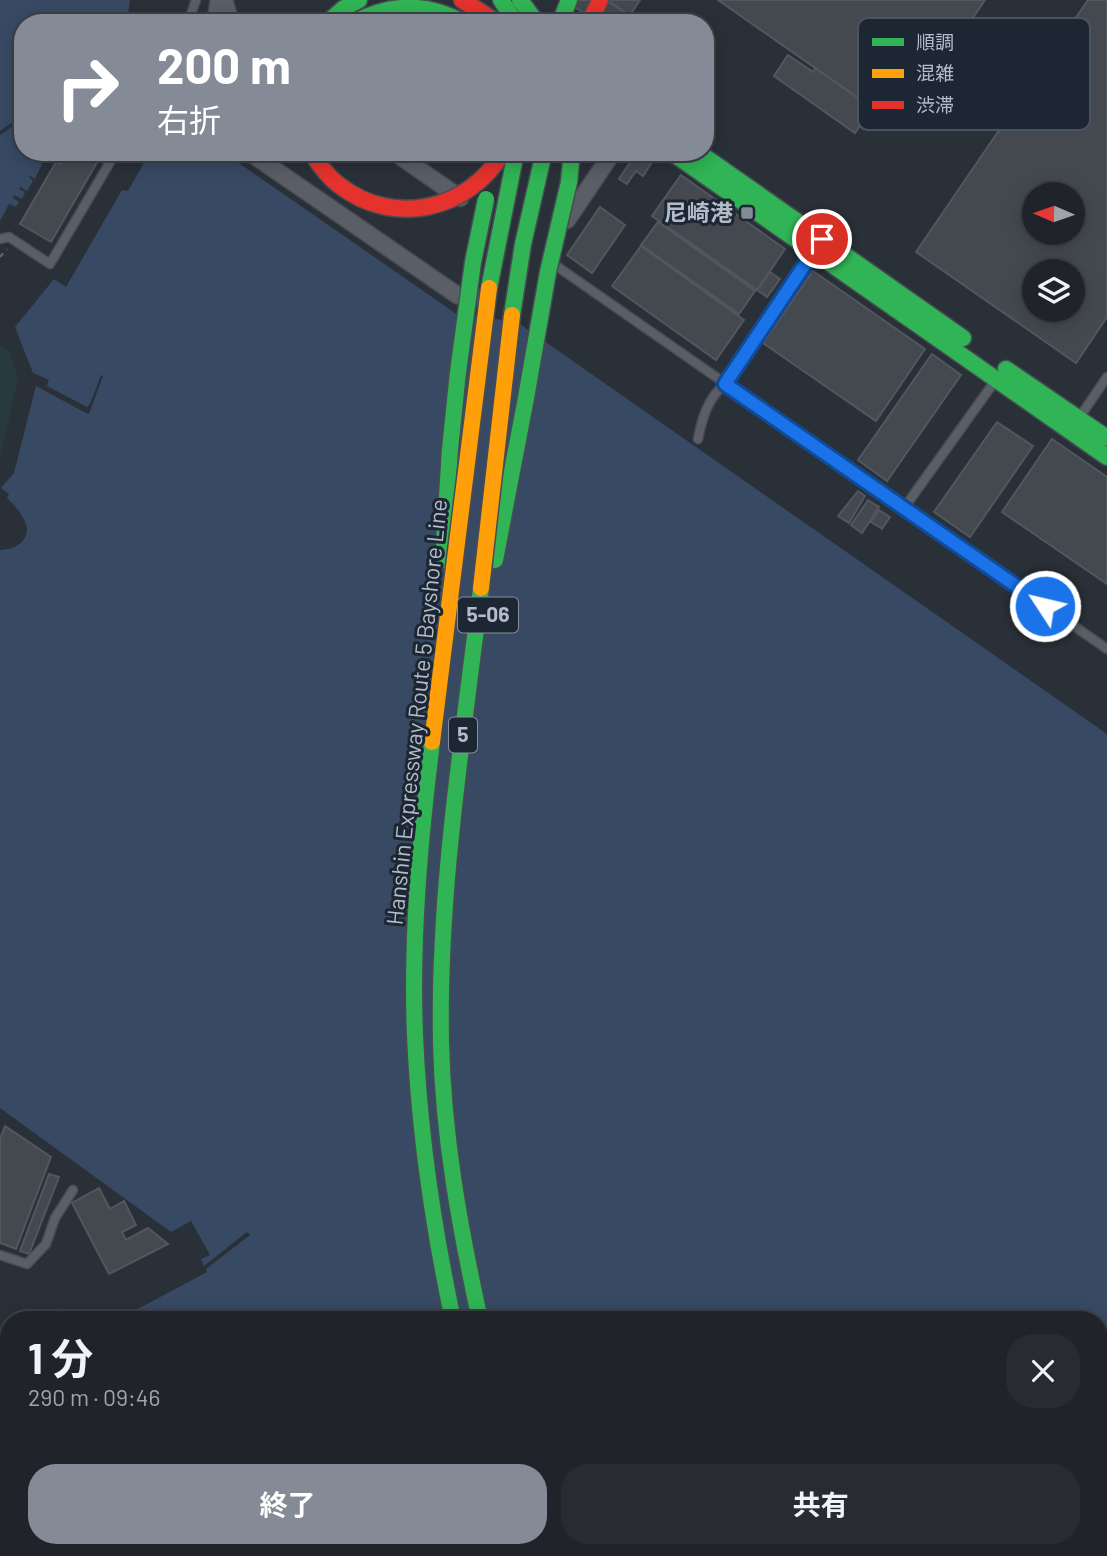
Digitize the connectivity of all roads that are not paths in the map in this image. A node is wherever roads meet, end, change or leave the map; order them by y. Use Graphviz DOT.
graph roads {
  1 [pos="359,0"];
  2 [pos="414,0"];
  3 [pos="462,0"];
  4 [pos="337,14"];
  5 [pos="370,14"];
  6 [pos="448,14"];
  7 [pos="448,14"];
  8 [pos="477,14"];
  9 [pos="484,14"];
  10 [pos="111,161"];
  11 [pos="263,161"];
  12 [pos="318,161"];
  13 [pos="337,161"];
  14 [pos="407,161"];
  15 [pos="480,161"];
  16 [pos="495,161"];
  17 [pos="497,161"];
  18 [pos="514,161"];
  19 [pos="542,161"];
  20 [pos="571,161"];
  21 [pos="607,161"];
  22 [pos="685,161"];
  23 [pos="709,161"];
  24 [pos="0,239"];
  25 [pos="818,246"];
  26 [pos="542,256"];
  27 [pos="1000,373"];
  28 [pos="1107,377"];
  29 [pos="725,384"];
  30 [pos="1079,418"];
  31 [pos="1107,438"];
  32 [pos="698,439"];
  33 [pos="1107,457"];
  34 [pos="905,508"];
  35 [pos="1107,649"];
  36 [pos="437,709"];
  37 [pos="451,833"];
  38 [pos="74,1190"];
  39 [pos="436,1243"];
  40 [pos="0,1255"];
  41 [pos="442,1311"];
  42 [pos="451,1311"];
  43 [pos="478,1311"];
  1 -- 4 [label="main road"];
  2 -- 6 [label="main road"];
  3 -- 8 [label="main road"];
  3 -- 9 [label="main road"];
  5 -- 7 [label="main road, bridge"];
  10 -- 24 [label="lane"];
  11 -- 26 [label="street"];
  12 -- 17 [label="main road, bridge"];
  13 -- 15 [label="main road"];
  14 -- 26 [label="street"];
  16 -- 36 [label="main road, 5-06, bridge"];
  18 -- 36 [label="main road, Hanshin Expressway Route 5 Bayshore Line / 5, bridge"];
  19 -- 37 [label="main road, Hanshin Expressway Route 5 Bayshore Line / 5, bridge"];
  20 -- 37 [label="main road, 5-06, bridge"];
  21 -- 26 [label="street"];
  22 -- 25 [label="main road"];
  23 -- 25 [label="main road"];
  25 -- 27 [label="main road"];
  25 -- 29 [label="lane"];
  26 -- 29 [label="lane"];
  27 -- 30 [label="main road"];
  27 -- 33 [label="main road"];
  27 -- 34 [label="lane"];
  28 -- 30 [label="lane"];
  29 -- 32 [label="lane"];
  29 -- 34 [label="lane"];
  30 -- 31 [label="main road"];
  34 -- 35 [label="lane"];
  36 -- 39 [label="main road, Hanshin Expressway Route 5 Bayshore Line / 5, bridge"];
  37 -- 43 [label="main road, Hanshin Expressway Route 5 Bayshore Line / 5, bridge"];
  38 -- 40 [label="lane"];
  39 -- 41 [label="main road, bridge"];
  39 -- 42 [label="main road, Hanshin Expressway Route 5 Bayshore Line / 5, bridge"];
}
